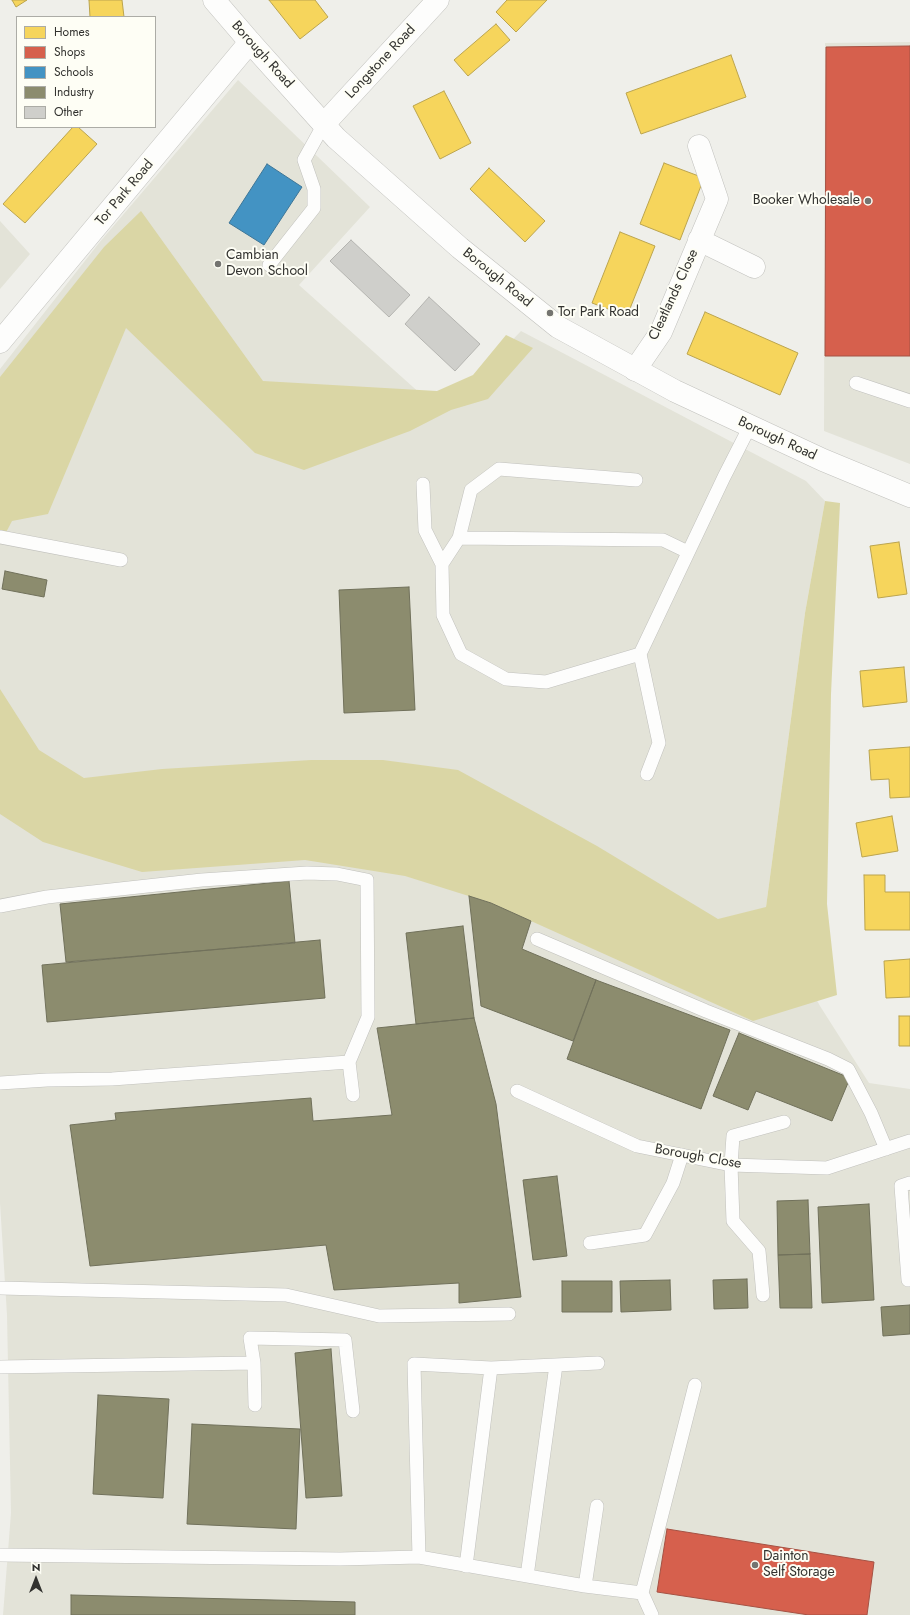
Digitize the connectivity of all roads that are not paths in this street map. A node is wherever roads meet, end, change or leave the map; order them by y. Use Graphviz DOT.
graph roads {
  1 [pos="214,0"];
  2 [pos="438,0"];
  3 [pos="250,42"];
  4 [pos="324,124"];
  5 [pos="699,146"];
  6 [pos="699,240"];
  7 [pos="269,265"];
  8 [pos="754,267"];
  9 [pos="0,342"];
  10 [pos="636,370"];
  11 [pos="856,383"];
  12 [pos="910,401"];
  13 [pos="750,426"];
  14 [pos="636,480"];
  15 [pos="423,484"];
  16 [pos="910,496"];
  17 [pos="0,537"];
  18 [pos="459,538"];
  19 [pos="688,552"];
  20 [pos="121,560"];
  21 [pos="442,564"];
  22 [pos="640,654"];
  23 [pos="647,774"];
  24 [pos="0,906"];
  25 [pos="537,940"];
  26 [pos="349,1062"];
  27 [pos="0,1083"];
  28 [pos="517,1091"];
  29 [pos="352,1095"];
  30 [pos="784,1122"];
  31 [pos="910,1141"];
  32 [pos="886,1149"];
  33 [pos="682,1155"];
  34 [pos="731,1164"];
  35 [pos="910,1183"];
  36 [pos="590,1243"];
  37 [pos="908,1280"];
  38 [pos="0,1288"];
  39 [pos="762,1295"];
  40 [pos="509,1314"];
  41 [pos="598,1362"];
  42 [pos="254,1363"];
  43 [pos="556,1365"];
  44 [pos="0,1366"];
  45 [pos="491,1368"];
  46 [pos="695,1385"];
  47 [pos="255,1405"];
  48 [pos="352,1411"];
  49 [pos="597,1506"];
  50 [pos="0,1555"];
  51 [pos="418,1557"];
  52 [pos="466,1566"];
  53 [pos="527,1576"];
  54 [pos="585,1586"];
  55 [pos="642,1593"];
  56 [pos="652,1615"];
  1 -- 3 [label="main road, Borough Road"];
  2 -- 4 [label="main road, Longstone Road"];
  3 -- 4 [label="main road, Borough Road"];
  3 -- 9 [label="main road, Tor Park Road"];
  4 -- 7 [label="lane"];
  4 -- 10 [label="main road, Borough Road"];
  5 -- 6 [label="main road, Cleatlands Close"];
  6 -- 8 [label="main road, Cleatlands Close"];
  6 -- 10 [label="main road, Cleatlands Close"];
  10 -- 13 [label="main road, Borough Road"];
  11 -- 12 [label="lane"];
  13 -- 16 [label="main road, Borough Road"];
  13 -- 19 [label="lane"];
  14 -- 18 [label="lane"];
  15 -- 21 [label="lane"];
  17 -- 20 [label="lane"];
  18 -- 19 [label="lane"];
  18 -- 21 [label="lane"];
  19 -- 22 [label="lane"];
  21 -- 22 [label="lane"];
  22 -- 23 [label="lane"];
  24 -- 26 [label="lane"];
  25 -- 32 [label="lane"];
  26 -- 27 [label="lane"];
  26 -- 29 [label="lane"];
  28 -- 33 [label="lane, Borough Close"];
  30 -- 34 [label="lane"];
  31 -- 32 [label="lane, Borough Close"];
  32 -- 34 [label="lane, Borough Close"];
  33 -- 34 [label="lane, Borough Close"];
  33 -- 36 [label="lane"];
  34 -- 39 [label="lane"];
  35 -- 37 [label="lane"];
  38 -- 40 [label="lane"];
  41 -- 43 [label="lane"];
  42 -- 44 [label="lane"];
  42 -- 47 [label="lane"];
  42 -- 48 [label="lane"];
  43 -- 45 [label="lane"];
  43 -- 53 [label="lane"];
  45 -- 51 [label="lane"];
  45 -- 52 [label="lane"];
  46 -- 55 [label="lane"];
  49 -- 54 [label="lane"];
  50 -- 51 [label="lane"];
  51 -- 52 [label="lane"];
  52 -- 53 [label="lane"];
  53 -- 54 [label="lane"];
  54 -- 55 [label="lane"];
  55 -- 56 [label="lane"];
}
